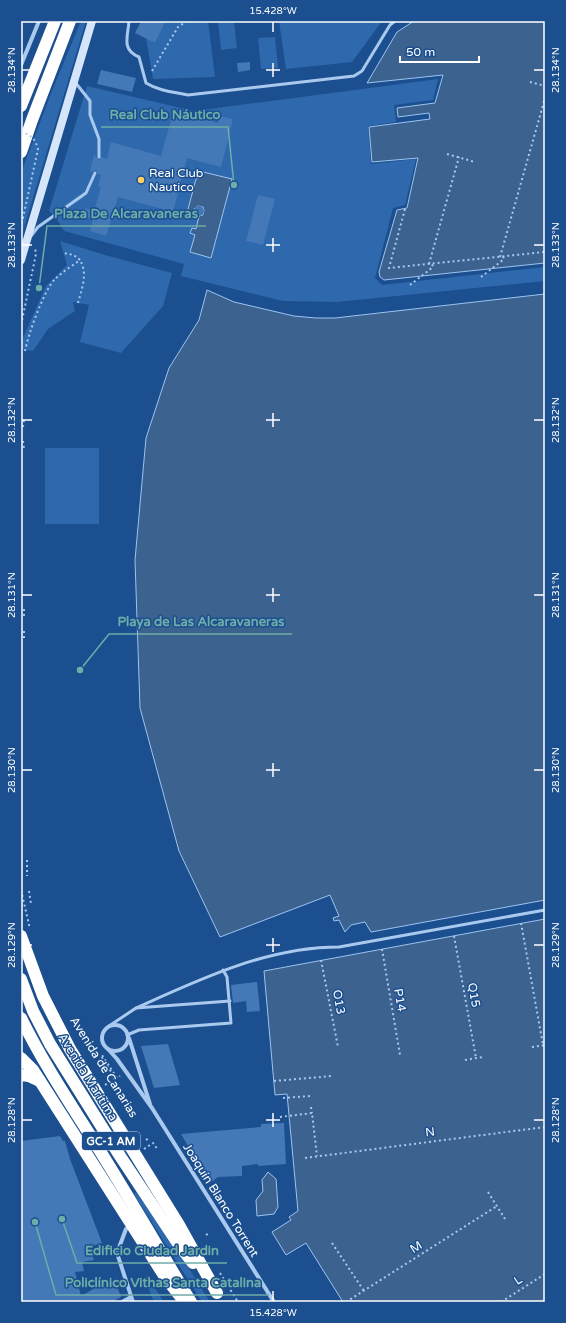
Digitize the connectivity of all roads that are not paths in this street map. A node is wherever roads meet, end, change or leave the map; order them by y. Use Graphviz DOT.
graph roads {
  1 [pos="39,21"];
  2 [pos="55,21"];
  3 [pos="70,21"];
  4 [pos="92,21"];
  5 [pos="129,21"];
  6 [pos="395,21"];
  7 [pos="21,65"];
  8 [pos="74,81"];
  9 [pos="21,106"];
  10 [pos="21,152"];
  11 [pos="99,157"];
  12 [pos="94,173"];
  13 [pos="26,242"];
  14 [pos="21,260"];
  15 [pos="545,910"];
  16 [pos="24,936"];
  17 [pos="223,970"];
  18 [pos="21,979"];
  19 [pos="230,1001"];
  20 [pos="136,1008"];
  21 [pos="21,1018"];
  22 [pos="109,1026"];
  23 [pos="127,1035"];
  24 [pos="108,1049"];
  25 [pos="21,1058"];
  26 [pos="21,1075"];
  27 [pos="41,1082"];
  28 [pos="152,1108"];
  29 [pos="126,1229"];
  30 [pos="132,1297"];
  31 [pos="220,1297"];
  32 [pos="122,1302"];
  33 [pos="133,1302"];
  34 [pos="186,1302"];
  35 [pos="191,1302"];
  36 [pos="274,1302"];
  1 -- 7 [label="street"];
  2 -- 9 [label="highway"];
  3 -- 10 [label="highway"];
  4 -- 8 [label="street"];
  5 -- 6 [label="lane"];
  8 -- 11 [label="lane"];
  8 -- 13 [label="street"];
  12 -- 13 [label="lane"];
  13 -- 14 [label="street"];
  15 -- 17 [label="lane"];
  16 -- 31 [label="highway"];
  17 -- 19 [label="lane"];
  17 -- 20 [label="lane"];
  18 -- 31 [label="highway, Avenida Marítima / GC-1 AM"];
  19 -- 20 [label="lane"];
  19 -- 23 [label="lane"];
  20 -- 22 [label="lane"];
  21 -- 35 [label="highway, GC-1 AM"];
  22 -- 23 [label="street"];
  22 -- 24 [label="street"];
  23 -- 24 [label="street"];
  23 -- 28 [label="street, Joaquín Blanco Torrent"];
  24 -- 28 [label="street, Joaquín Blanco Torrent"];
  25 -- 27 [label="highway"];
  26 -- 27 [label="highway"];
  27 -- 34 [label="highway"];
  28 -- 36 [label="street, Joaquín Blanco Torrent"];
  29 -- 30 [label="street"];
  30 -- 32 [label="street"];
  30 -- 33 [label="street"];
}
